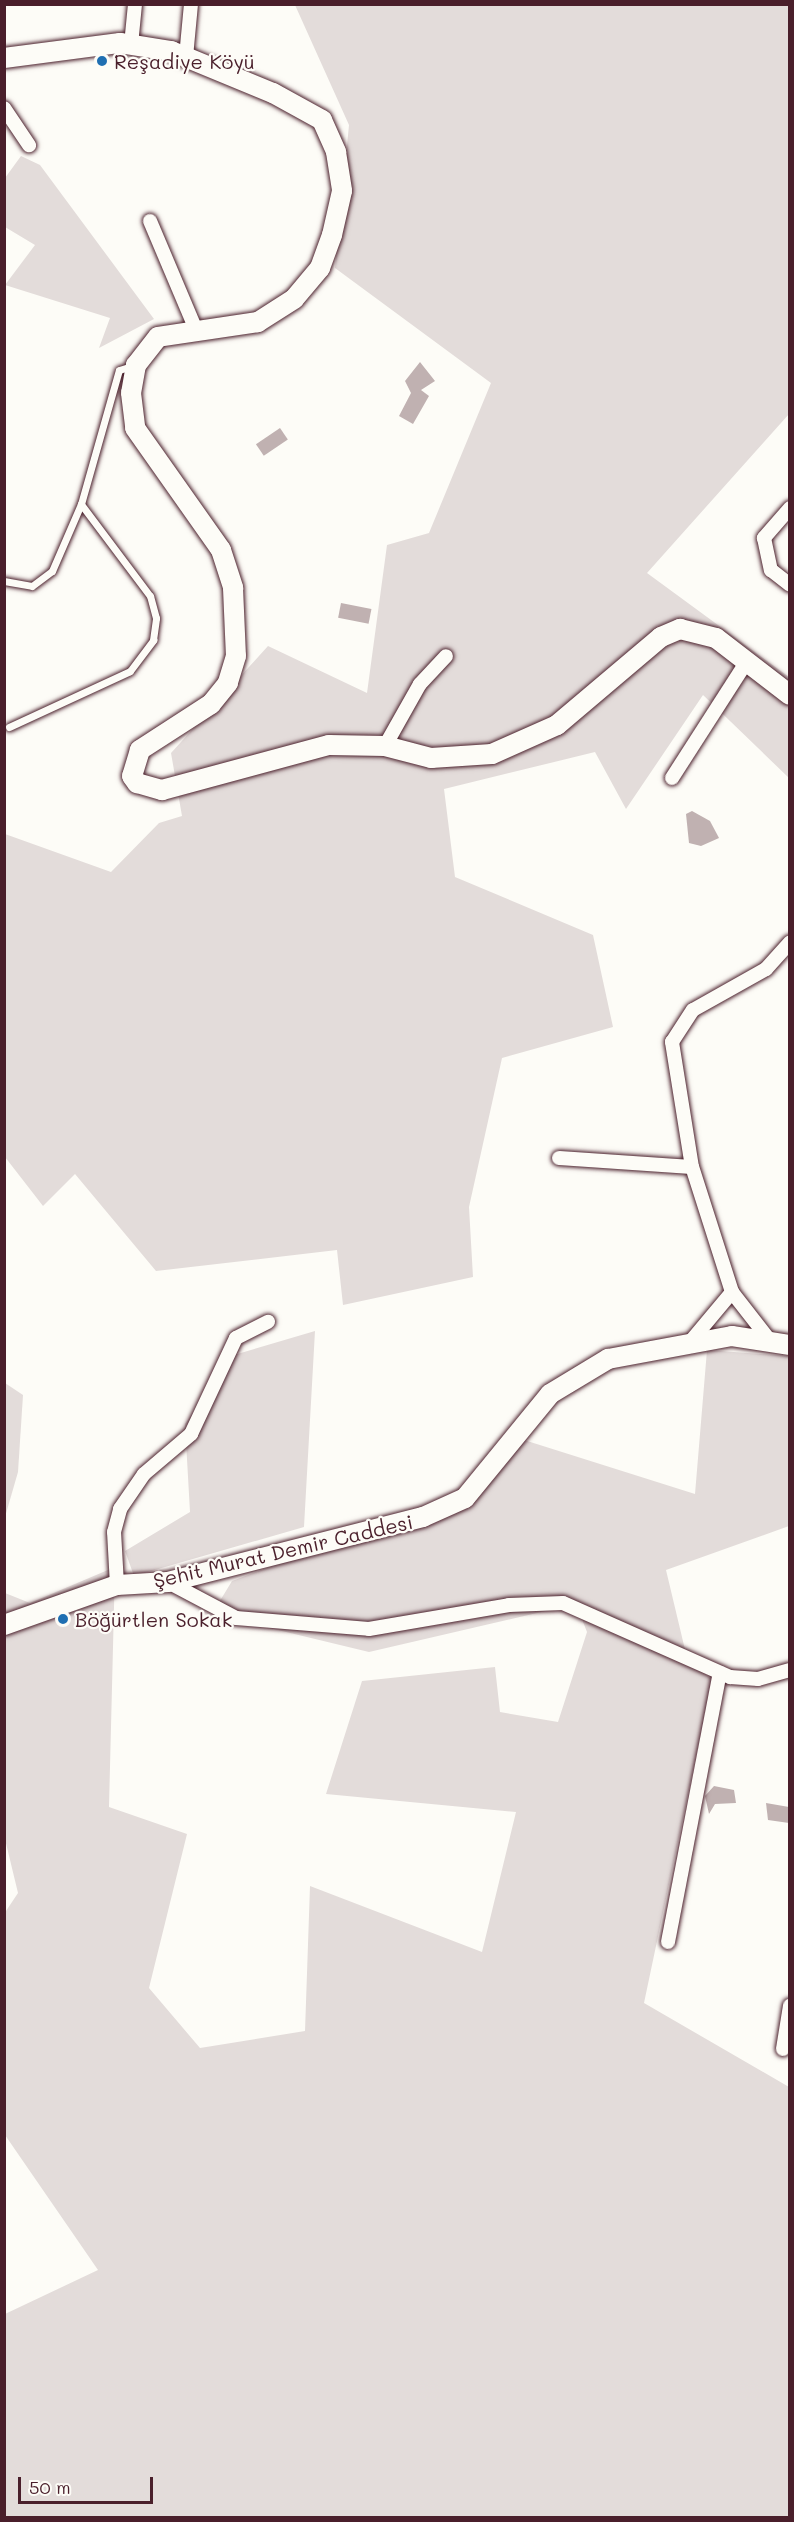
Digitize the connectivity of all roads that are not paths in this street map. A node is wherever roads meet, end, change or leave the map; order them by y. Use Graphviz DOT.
graph roads {
  1 [pos="135,4"];
  2 [pos="191,4"];
  3 [pos="131,45"];
  4 [pos="186,57"];
  5 [pos="4,58"];
  6 [pos="4,108"];
  7 [pos="29,145"];
  8 [pos="150,221"];
  9 [pos="196,330"];
  10 [pos="136,365"];
  11 [pos="81,504"];
  12 [pos="789,508"];
  13 [pos="4,581"];
  14 [pos="789,585"];
  15 [pos="446,657"];
  16 [pos="747,661"];
  17 [pos="789,696"];
  18 [pos="9,727"];
  19 [pos="385,746"];
  20 [pos="672,778"];
  21 [pos="789,942"];
  22 [pos="559,1158"];
  23 [pos="692,1167"];
  24 [pos="732,1292"];
  25 [pos="268,1322"];
  26 [pos="691,1341"];
  27 [pos="780,1344"];
  28 [pos="168,1582"];
  29 [pos="117,1585"];
  30 [pos="4,1625"];
  31 [pos="789,1670"];
  32 [pos="720,1672"];
  33 [pos="668,1942"];
  34 [pos="789,2006"];
  35 [pos="783,2049"];
  1 -- 3 [label="street"];
  2 -- 4 [label="street"];
  3 -- 4 [label="street"];
  3 -- 5 [label="street"];
  4 -- 9 [label="street"];
  6 -- 7 [label="street"];
  8 -- 9 [label="street"];
  9 -- 10 [label="street"];
  10 -- 11 [label="lane"];
  10 -- 19 [label="street"];
  11 -- 13 [label="lane"];
  11 -- 18 [label="lane"];
  12 -- 14 [label="street"];
  15 -- 19 [label="street"];
  16 -- 17 [label="street"];
  16 -- 19 [label="street"];
  16 -- 20 [label="street"];
  21 -- 23 [label="street"];
  22 -- 23 [label="street"];
  23 -- 24 [label="street"];
  24 -- 26 [label="street"];
  24 -- 27 [label="street"];
  25 -- 29 [label="street"];
  26 -- 27 [label="street, Şehit Murat Demir Caddesi"];
  26 -- 28 [label="street, Şehit Murat Demir Caddesi"];
  28 -- 29 [label="street, Şehit Murat Demir Caddesi"];
  28 -- 32 [label="street"];
  29 -- 30 [label="street, Şehit Murat Demir Caddesi"];
  31 -- 32 [label="street"];
  32 -- 33 [label="street"];
  34 -- 35 [label="street"];
}
